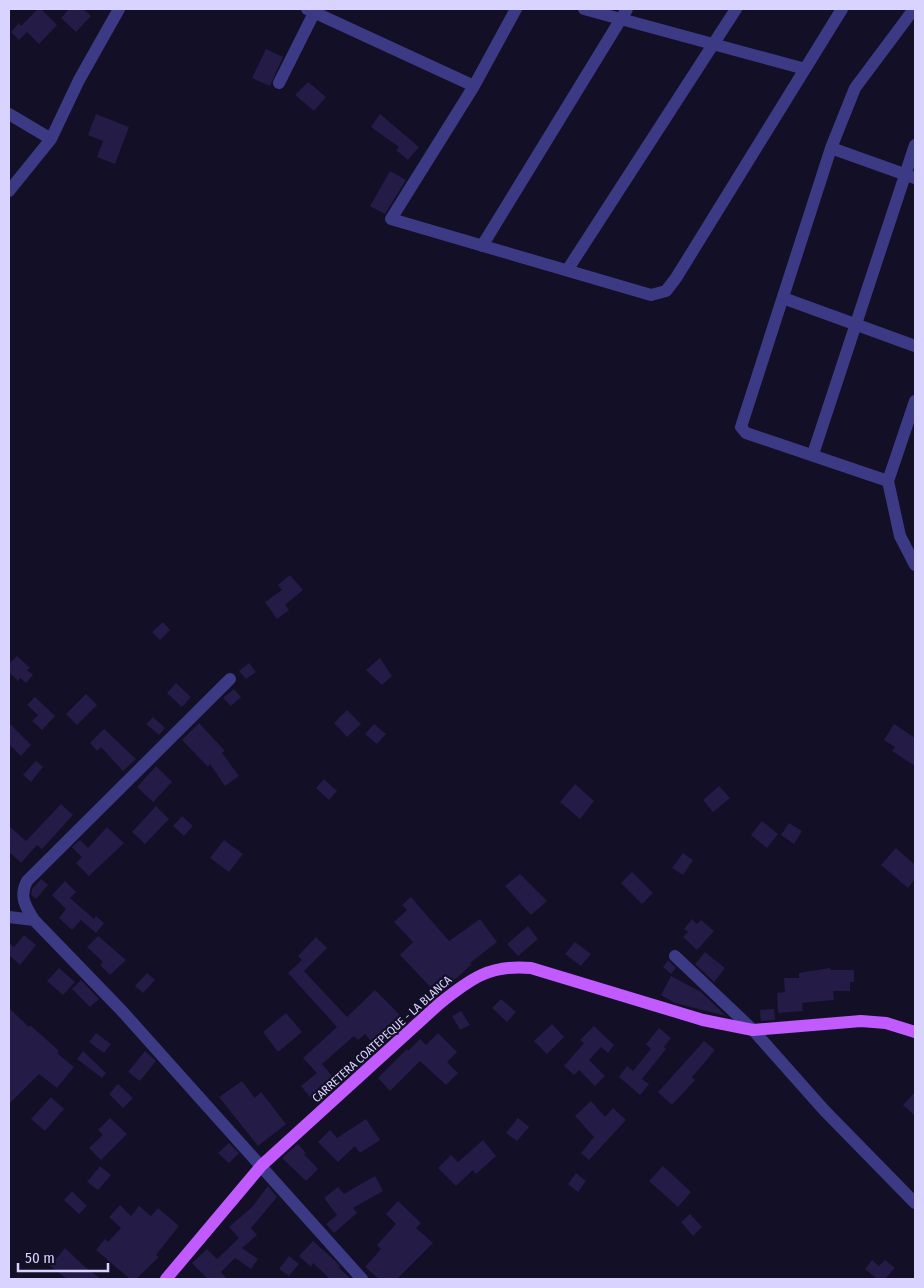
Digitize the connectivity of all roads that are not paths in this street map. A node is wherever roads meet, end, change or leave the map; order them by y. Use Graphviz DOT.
graph roads {
  1 [pos="516,9"];
  2 [pos="584,9"];
  3 [pos="736,9"];
  4 [pos="842,9"];
  5 [pos="914,9"];
  6 [pos="312,10"];
  7 [pos="113,12"];
  8 [pos="624,14"];
  9 [pos="715,44"];
  10 [pos="805,69"];
  11 [pos="279,83"];
  12 [pos="474,86"];
  13 [pos="9,114"];
  14 [pos="52,139"];
  15 [pos="915,145"];
  16 [pos="831,148"];
  17 [pos="910,176"];
  18 [pos="9,191"];
  19 [pos="482,246"];
  20 [pos="568,269"];
  21 [pos="783,298"];
  22 [pos="857,325"];
  23 [pos="915,346"];
  24 [pos="915,401"];
  25 [pos="813,454"];
  26 [pos="888,481"];
  27 [pos="915,565"];
  28 [pos="230,679"];
  29 [pos="9,916"];
  30 [pos="34,920"];
  31 [pos="675,956"];
  32 [pos="753,1030"];
  33 [pos="915,1032"];
  34 [pos="262,1165"];
  35 [pos="915,1203"];
  36 [pos="166,1279"];
  37 [pos="362,1279"];
  1 -- 12 [label="street"];
  2 -- 8 [label="street"];
  3 -- 9 [label="street"];
  4 -- 10 [label="street"];
  5 -- 16 [label="street"];
  6 -- 11 [label="street"];
  6 -- 12 [label="street"];
  7 -- 14 [label="street"];
  8 -- 9 [label="street"];
  8 -- 19 [label="street"];
  9 -- 10 [label="street"];
  9 -- 20 [label="street"];
  10 -- 20 [label="street"];
  12 -- 19 [label="street"];
  13 -- 14 [label="street"];
  14 -- 18 [label="street"];
  15 -- 17 [label="street"];
  16 -- 17 [label="street"];
  16 -- 21 [label="street"];
  17 -- 22 [label="street"];
  19 -- 20 [label="street"];
  21 -- 22 [label="street"];
  21 -- 25 [label="street"];
  22 -- 23 [label="street"];
  22 -- 25 [label="street"];
  24 -- 26 [label="street"];
  25 -- 26 [label="street"];
  26 -- 27 [label="street"];
  28 -- 30 [label="street"];
  29 -- 30 [label="street"];
  30 -- 34 [label="street"];
  31 -- 32 [label="street"];
  32 -- 33 [label="main road, CARRETERA COATEPEQUE - LA BLANCA"];
  32 -- 34 [label="main road, CARRETERA COATEPEQUE - LA BLANCA"];
  32 -- 35 [label="street"];
  34 -- 36 [label="main road, CARRETERA COATEPEQUE - LA BLANCA"];
  34 -- 37 [label="street"];
}
